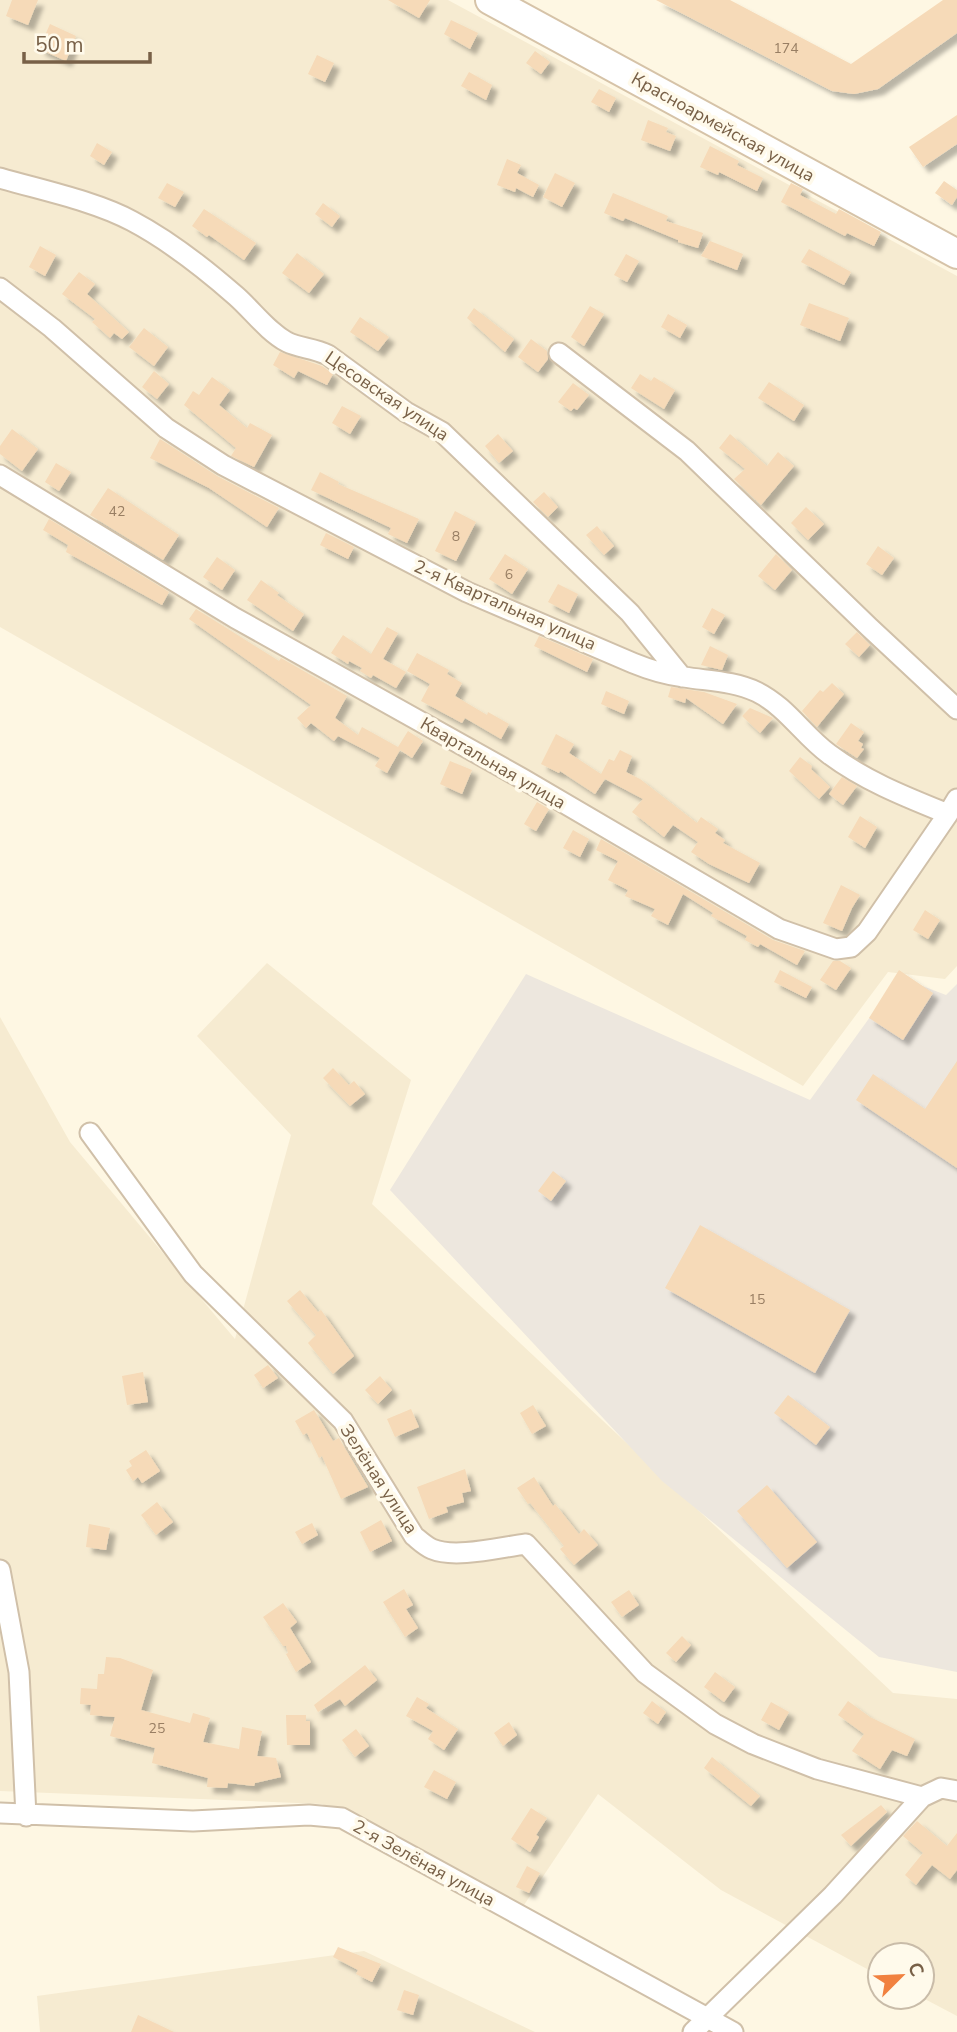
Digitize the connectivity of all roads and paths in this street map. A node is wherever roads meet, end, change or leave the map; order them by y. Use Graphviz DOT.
graph roads {
  1 [pos="490,0"];
  2 [pos="0,178"];
  3 [pos="957,254"];
  4 [pos="0,288"];
  5 [pos="559,353"];
  6 [pos="0,475"];
  7 [pos="682,677"];
  8 [pos="957,709"];
  9 [pos="952,806"];
  10 [pos="90,1133"];
  11 [pos="0,1570"];
  12 [pos="957,1791"];
  13 [pos="922,1797"];
  14 [pos="0,1813"];
  15 [pos="26,1816"];
  16 [pos="700,2025"];
  17 [pos="733,2032"];
  1 -- 3 [label="street, Красноармейская улица"];
  2 -- 7 [label="street, Цесовская улица"];
  4 -- 7 [label="street, 2-я Квартальная улица"];
  5 -- 8 [label="street"];
  6 -- 9 [label="street, Квартальная улица"];
  7 -- 9 [label="street, 2-я Квартальная улица"];
  10 -- 13 [label="street, Зелёная улица"];
  11 -- 15 [label="street"];
  12 -- 13 [label="street, Зелёная улица"];
  13 -- 16 [label="street"];
  14 -- 15 [label="street, 2-я Зелёная улица"];
  15 -- 16 [label="street, 2-я Зелёная улица"];
  16 -- 17 [label="street, 2-я Зелёная улица"];
}
